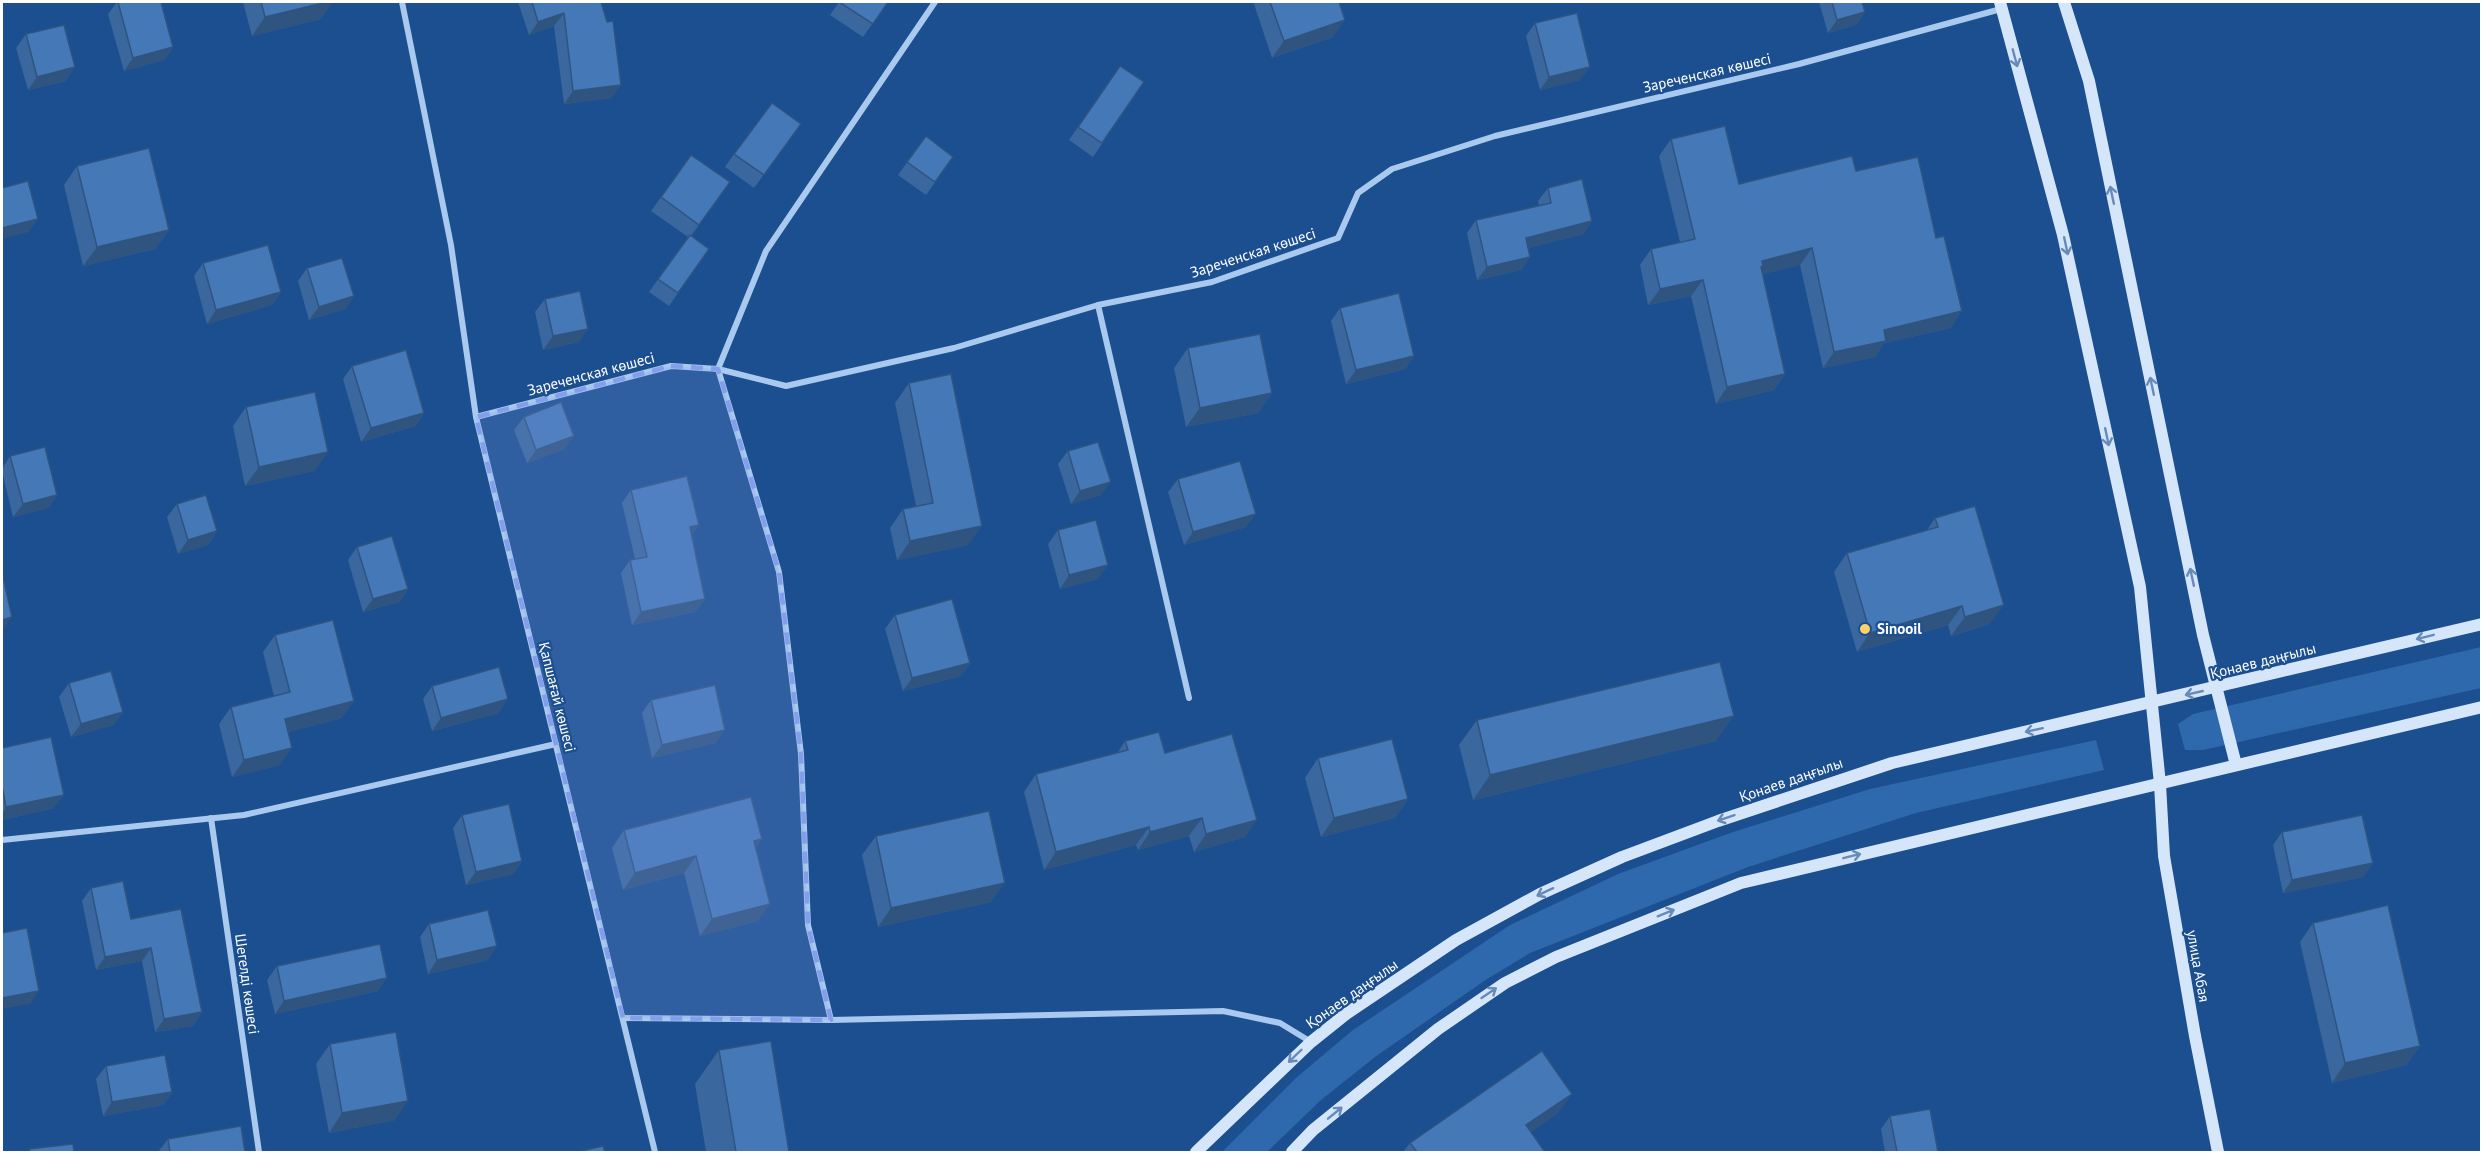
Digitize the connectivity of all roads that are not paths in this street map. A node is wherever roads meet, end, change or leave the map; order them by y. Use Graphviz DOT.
graph roads {
  1 [pos="402,2"];
  2 [pos="935,2"];
  3 [pos="2064,2"];
  4 [pos="2000,5"];
  5 [pos="1098,305"];
  6 [pos="718,369"];
  7 [pos="476,417"];
  8 [pos="2481,624"];
  9 [pos="2217,688"];
  10 [pos="1189,698"];
  11 [pos="2152,703"];
  12 [pos="2481,706"];
  13 [pos="556,744"];
  14 [pos="2236,765"];
  15 [pos="2160,784"];
  16 [pos="211,818"];
  17 [pos="2,840"];
  18 [pos="623,1018"];
  19 [pos="831,1020"];
  20 [pos="1311,1041"];
  21 [pos="259,1152"];
  22 [pos="655,1152"];
  23 [pos="1196,1152"];
  24 [pos="1292,1152"];
  25 [pos="2218,1152"];
  1 -- 7 [label="street, Қапшағай көшесі"];
  2 -- 6 [label="street"];
  9 -- 3 [label="main road, one-way"];
  4 -- 5 [label="street, Зареченская көшесі"];
  4 -- 11 [label="main road, улица Абая, one-way"];
  5 -- 6 [label="street, Зареченская көшесі"];
  5 -- 10 [label="street"];
  6 -- 7 [label="street, Зареченская көшесі"];
  6 -- 19 [label="street"];
  7 -- 13 [label="street, Қапшағай көшесі"];
  8 -- 9 [label="main road, Қонаев даңғылы, one-way"];
  9 -- 11 [label="main road, Қонаев даңғылы, one-way"];
  9 -- 14 [label="main road"];
  11 -- 15 [label="main road, улица Абая"];
  11 -- 20 [label="main road, Қонаев даңғылы, one-way"];
  12 -- 14 [label="main road"];
  13 -- 16 [label="street"];
  13 -- 18 [label="street, Қапшағай көшесі"];
  14 -- 15 [label="main road"];
  24 -- 15 [label="main road, one-way"];
  15 -- 25 [label="main road, улица Абая"];
  16 -- 17 [label="street"];
  16 -- 21 [label="street, Шегелді көшесі"];
  18 -- 19 [label="street"];
  18 -- 22 [label="street, Қапшағай көшесі"];
  19 -- 20 [label="street"];
  20 -- 23 [label="main road, Қонаев даңғылы, one-way"];
}
